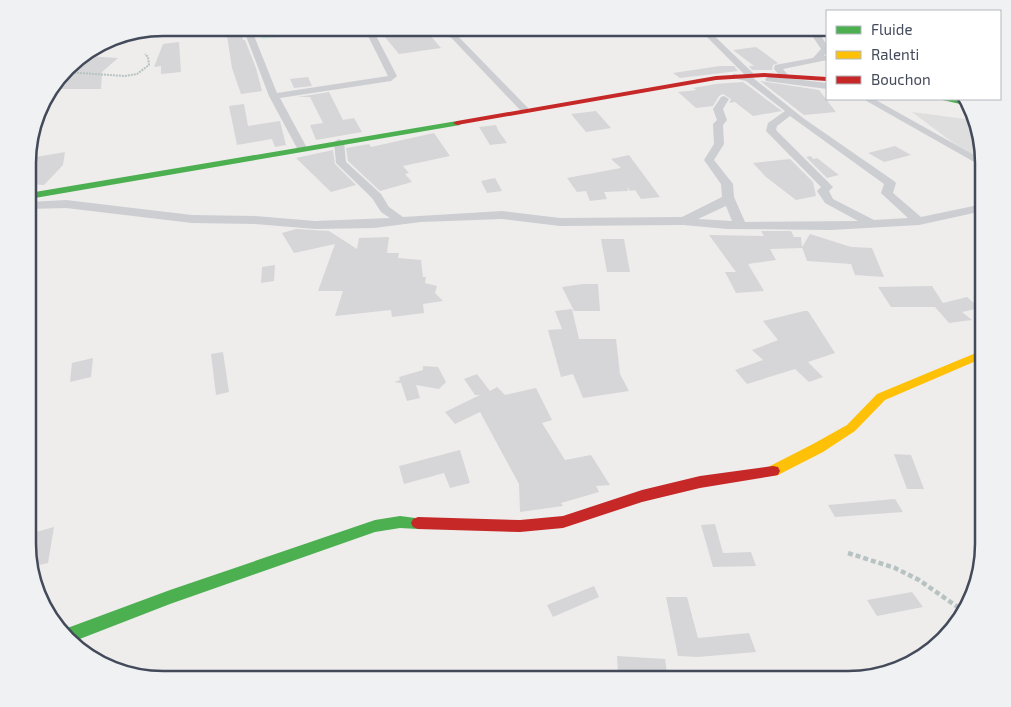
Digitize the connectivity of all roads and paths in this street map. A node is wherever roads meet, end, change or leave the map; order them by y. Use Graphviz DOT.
graph roads {
  1 [pos="251,37"];
  2 [pos="373,37"];
  3 [pos="454,37"];
  4 [pos="711,37"];
  5 [pos="817,37"];
  6 [pos="145,54"];
  7 [pos="826,58"];
  8 [pos="816,60"];
  9 [pos="75,72"];
  10 [pos="750,75"];
  11 [pos="784,75"];
  12 [pos="736,76"];
  13 [pos="826,79"];
  14 [pos="826,86"];
  15 [pos="274,96"];
  16 [pos="724,98"];
  17 [pos="870,100"];
  18 [pos="526,110"];
  19 [pos="791,111"];
  20 [pos="340,142"];
  21 [pos="302,148"];
  22 [pos="974,159"];
  23 [pos="36,195"];
  24 [pos="728,197"];
  25 [pos="829,201"];
  26 [pos="36,206"];
  27 [pos="974,210"];
  28 [pos="400,220"];
  29 [pos="919,221"];
  30 [pos="684,222"];
  31 [pos="869,222"];
  32 [pos="740,225"];
  33 [pos="825,226"];
  34 [pos="974,358"];
  35 [pos="848,553"];
  36 [pos="958,607"];
  37 [pos="73,634"];
  1 -- 15 [label="street"];
  2 -- 15 [label="street"];
  3 -- 18 [label="street"];
  4 -- 10 [label="street"];
  5 -- 8 [label="street"];
  6 -- 9 [label="path"];
  7 -- 8 [label="street"];
  8 -- 11 [label="street"];
  10 -- 11 [label="main road"];
  10 -- 12 [label="main road"];
  11 -- 13 [label="main road"];
  12 -- 14 [label="street"];
  12 -- 18 [label="main road"];
  12 -- 19 [label="street"];
  15 -- 21 [label="street"];
  16 -- 24 [label="street"];
  17 -- 22 [label="street"];
  18 -- 20 [label="main road"];
  19 -- 25 [label="street"];
  19 -- 29 [label="street"];
  20 -- 21 [label="main road"];
  20 -- 28 [label="street"];
  21 -- 23 [label="main road"];
  24 -- 30 [label="street"];
  24 -- 32 [label="street"];
  25 -- 31 [label="street"];
  25 -- 33 [label="street"];
  26 -- 28 [label="street"];
  27 -- 29 [label="street"];
  28 -- 30 [label="street"];
  29 -- 31 [label="street"];
  30 -- 32 [label="street"];
  31 -- 33 [label="street"];
  32 -- 33 [label="street"];
  34 -- 37 [label="main road"];
  35 -- 36 [label="path"];
}
